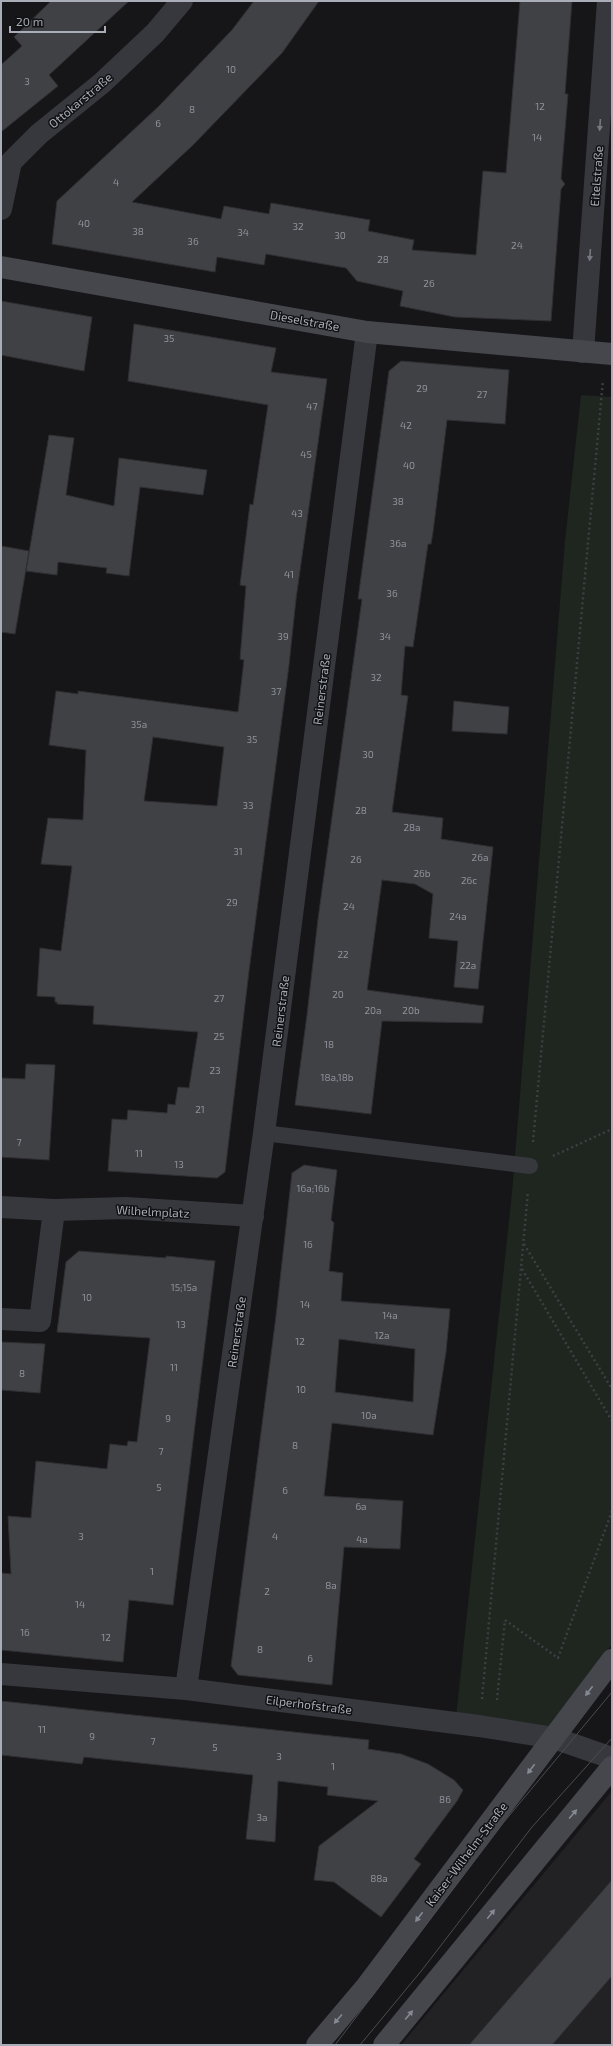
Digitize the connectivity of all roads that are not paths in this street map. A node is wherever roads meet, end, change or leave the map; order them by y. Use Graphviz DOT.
graph roads {
  1 [pos="182,1"];
  2 [pos="608,1"];
  3 [pos="1,209"];
  4 [pos="1,267"];
  5 [pos="367,332"];
  6 [pos="583,352"];
  7 [pos="609,354"];
  8 [pos="264,1133"];
  9 [pos="530,1166"];
  10 [pos="1,1207"];
  11 [pos="54,1210"];
  12 [pos="252,1216"];
  13 [pos="1,1319"];
  14 [pos="612,1660"];
  15 [pos="1,1674"];
  16 [pos="186,1689"];
  17 [pos="554,1738"];
  18 [pos="612,1758"];
  19 [pos="612,1767"];
  20 [pos="316,2045"];
  21 [pos="384,2045"];
  1 -- 3 [label="street, Ottokarstraße"];
  2 -- 6 [label="street, Eitelstraße, one-way"];
  4 -- 5 [label="main road, Dieselstraße"];
  5 -- 6 [label="main road, Dieselstraße"];
  5 -- 8 [label="street, Reinerstraße"];
  6 -- 7 [label="main road, Dieselstraße"];
  8 -- 9 [label="lane"];
  8 -- 12 [label="street, Reinerstraße"];
  10 -- 11 [label="street, Wilhelmplatz"];
  11 -- 12 [label="street, Wilhelmplatz"];
  11 -- 13 [label="street"];
  12 -- 16 [label="street, Reinerstraße"];
  14 -- 17 [label="main road, Kaiser-Wilhelm-Straße, one-way"];
  15 -- 16 [label="street, Eilperhofstraße"];
  16 -- 17 [label="street, Eilperhofstraße"];
  17 -- 18 [label="street, Eilperhofstraße"];
  17 -- 20 [label="main road, Kaiser-Wilhelm-Straße, one-way"];
  21 -- 19 [label="main road, one-way"];
}
